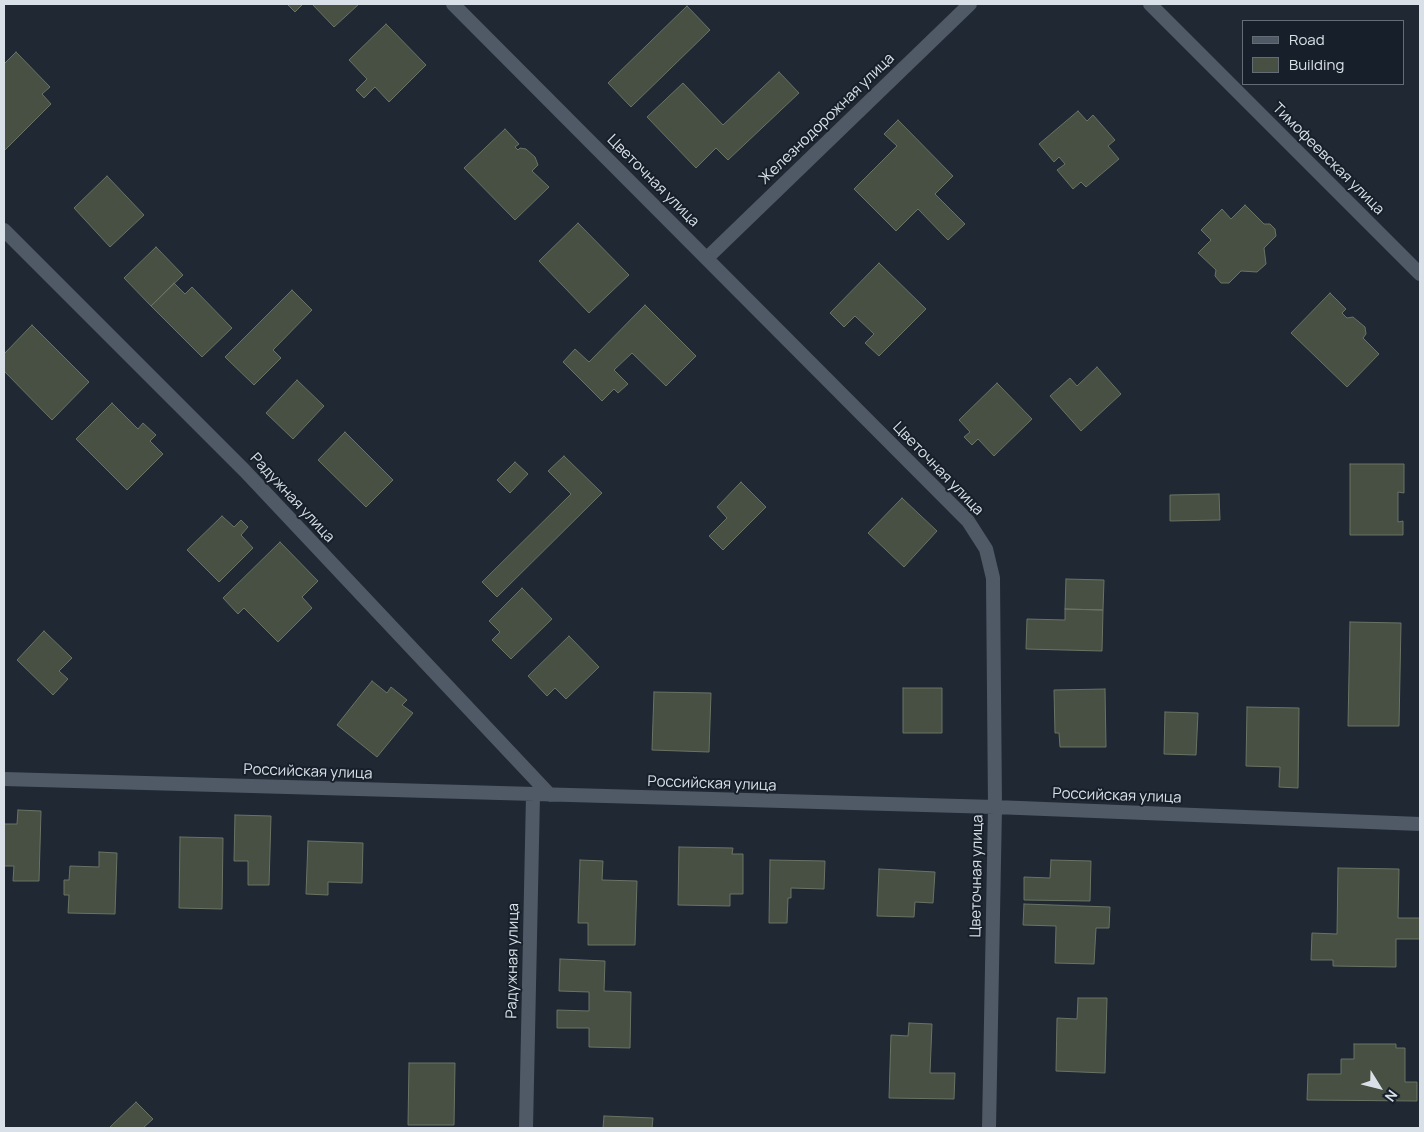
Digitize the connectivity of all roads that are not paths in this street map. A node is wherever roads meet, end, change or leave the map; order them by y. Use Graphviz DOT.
graph roads {
  1 [pos="453,4"];
  2 [pos="970,4"];
  3 [pos="1150,4"];
  4 [pos="4,230"];
  5 [pos="706,258"];
  6 [pos="1420,274"];
  7 [pos="4,779"];
  8 [pos="533,795"];
  9 [pos="550,796"];
  10 [pos="995,807"];
  11 [pos="1420,824"];
  12 [pos="526,1128"];
  13 [pos="988,1128"];
  1 -- 5 [label="street, Цветочная улица"];
  2 -- 5 [label="street, Железнодорожная улица"];
  3 -- 6 [label="street, Тимофеевская улица"];
  4 -- 9 [label="street, Радужная улица"];
  5 -- 10 [label="street, Цветочная улица"];
  7 -- 8 [label="street, Российская улица"];
  8 -- 9 [label="street, Российская улица"];
  8 -- 12 [label="street, Радужная улица"];
  9 -- 10 [label="street, Российская улица"];
  10 -- 11 [label="street, Российская улица"];
  10 -- 13 [label="street, Цветочная улица"];
}
